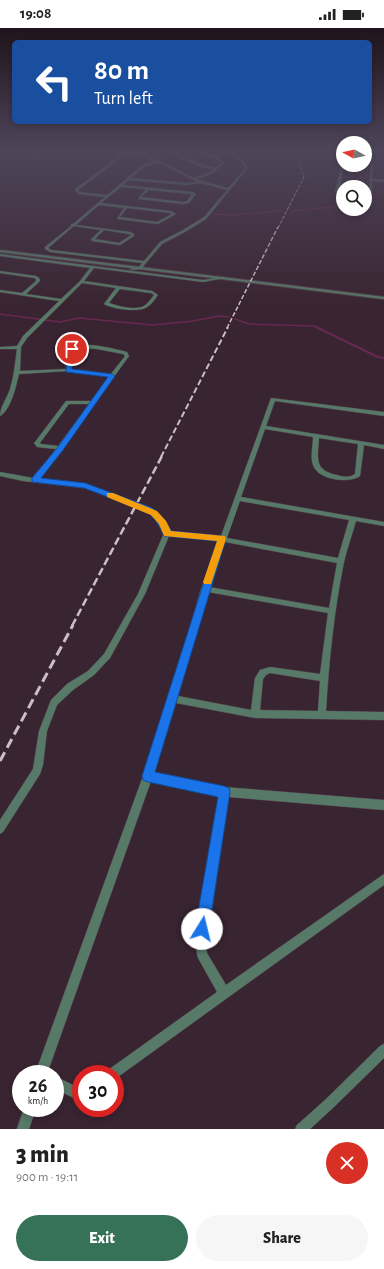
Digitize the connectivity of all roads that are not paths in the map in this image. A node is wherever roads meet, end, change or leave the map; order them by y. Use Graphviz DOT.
graph roads {
  1 [pos="217,202"];
  2 [pos="98,204"];
  3 [pos="126,208"];
  4 [pos="72,225"];
  5 [pos="104,230"];
  6 [pos="0,251"];
  7 [pos="0,255"];
  8 [pos="71,262"];
  9 [pos="144,262"];
  10 [pos="94,267"];
  11 [pos="140,268"];
  12 [pos="122,270"];
  13 [pos="0,272"];
  14 [pos="223,278"];
  15 [pos="81,282"];
  16 [pos="119,287"];
  17 [pos="0,291"];
  18 [pos="23,294"];
  19 [pos="384,298"];
  20 [pos="61,300"];
  21 [pos="19,347"];
  22 [pos="0,348"];
  23 [pos="68,370"];
  24 [pos="17,373"];
  25 [pos="112,376"];
  26 [pos="92,403"];
  27 [pos="0,414"];
  28 [pos="384,414"];
  29 [pos="264,427"];
  30 [pos="316,436"];
  31 [pos="361,443"];
  32 [pos="384,446"];
  33 [pos="60,448"];
  34 [pos="0,474"];
  35 [pos="35,480"];
  36 [pos="237,498"];
  37 [pos="353,518"];
  38 [pos="384,524"];
  39 [pos="168,534"];
  40 [pos="222,539"];
  41 [pos="341,560"];
  42 [pos="205,589"];
  43 [pos="332,611"];
  44 [pos="324,678"];
  45 [pos="173,699"];
  46 [pos="255,714"];
  47 [pos="322,715"];
  48 [pos="384,716"];
  49 [pos="148,776"];
  50 [pos="224,792"];
  51 [pos="384,805"];
  52 [pos="0,829"];
  53 [pos="384,879"];
  54 [pos="224,993"];
  55 [pos="384,1050"];
  56 [pos="45,1065"];
  57 [pos="124,1065"];
  58 [pos="27,1117"];
  59 [pos="23,1129"];
  60 [pos="301,1129"];
  1 -- 9 [label="street"];
  2 -- 3 [label="street"];
  2 -- 4 [label="street"];
  3 -- 3 [label="street"];
  4 -- 5 [label="street"];
  4 -- 9 [label="street"];
  5 -- 5 [label="street"];
  6 -- 8 [label="street"];
  7 -- 8 [label="street"];
  8 -- 10 [label="street"];
  8 -- 11 [label="street"];
  9 -- 11 [label="street"];
  10 -- 12 [label="street"];
  10 -- 15 [label="street"];
  11 -- 12 [label="street"];
  11 -- 14 [label="street"];
  12 -- 14 [label="street"];
  13 -- 18 [label="street"];
  14 -- 19 [label="street"];
  15 -- 16 [label="street"];
  15 -- 20 [label="street"];
  16 -- 16 [label="street"];
  17 -- 18 [label="street"];
  18 -- 20 [label="street"];
  20 -- 21 [label="street"];
  21 -- 22 [label="street"];
  21 -- 24 [label="street"];
  23 -- 24 [label="street"];
  23 -- 25 [label="street"];
  23 -- 25 [label="street"];
  24 -- 27 [label="street"];
  25 -- 26 [label="street"];
  26 -- 33 [label="street"];
  26 -- 33 [label="street"];
  28 -- 29 [label="street"];
  29 -- 30 [label="street"];
  29 -- 36 [label="street"];
  30 -- 31 [label="street"];
  30 -- 31 [label="street"];
  31 -- 32 [label="street"];
  33 -- 35 [label="street"];
  34 -- 35 [label="street"];
  35 -- 39 [label="street"];
  36 -- 37 [label="street"];
  36 -- 40 [label="street"];
  37 -- 38 [label="street"];
  37 -- 41 [label="street"];
  39 -- 40 [label="street"];
  39 -- 52 [label="street"];
  40 -- 41 [label="street"];
  40 -- 42 [label="street"];
  41 -- 43 [label="street"];
  42 -- 43 [label="street"];
  42 -- 45 [label="street"];
  43 -- 44 [label="street"];
  44 -- 46 [label="street"];
  44 -- 47 [label="street"];
  45 -- 46 [label="street"];
  45 -- 49 [label="street"];
  46 -- 47 [label="street"];
  47 -- 48 [label="street"];
  49 -- 50 [label="street"];
  49 -- 56 [label="street"];
  50 -- 51 [label="street"];
  50 -- 54 [label="street"];
  53 -- 54 [label="street"];
  54 -- 57 [label="street"];
  55 -- 60 [label="street"];
  58 -- 59 [label="street"];
}
